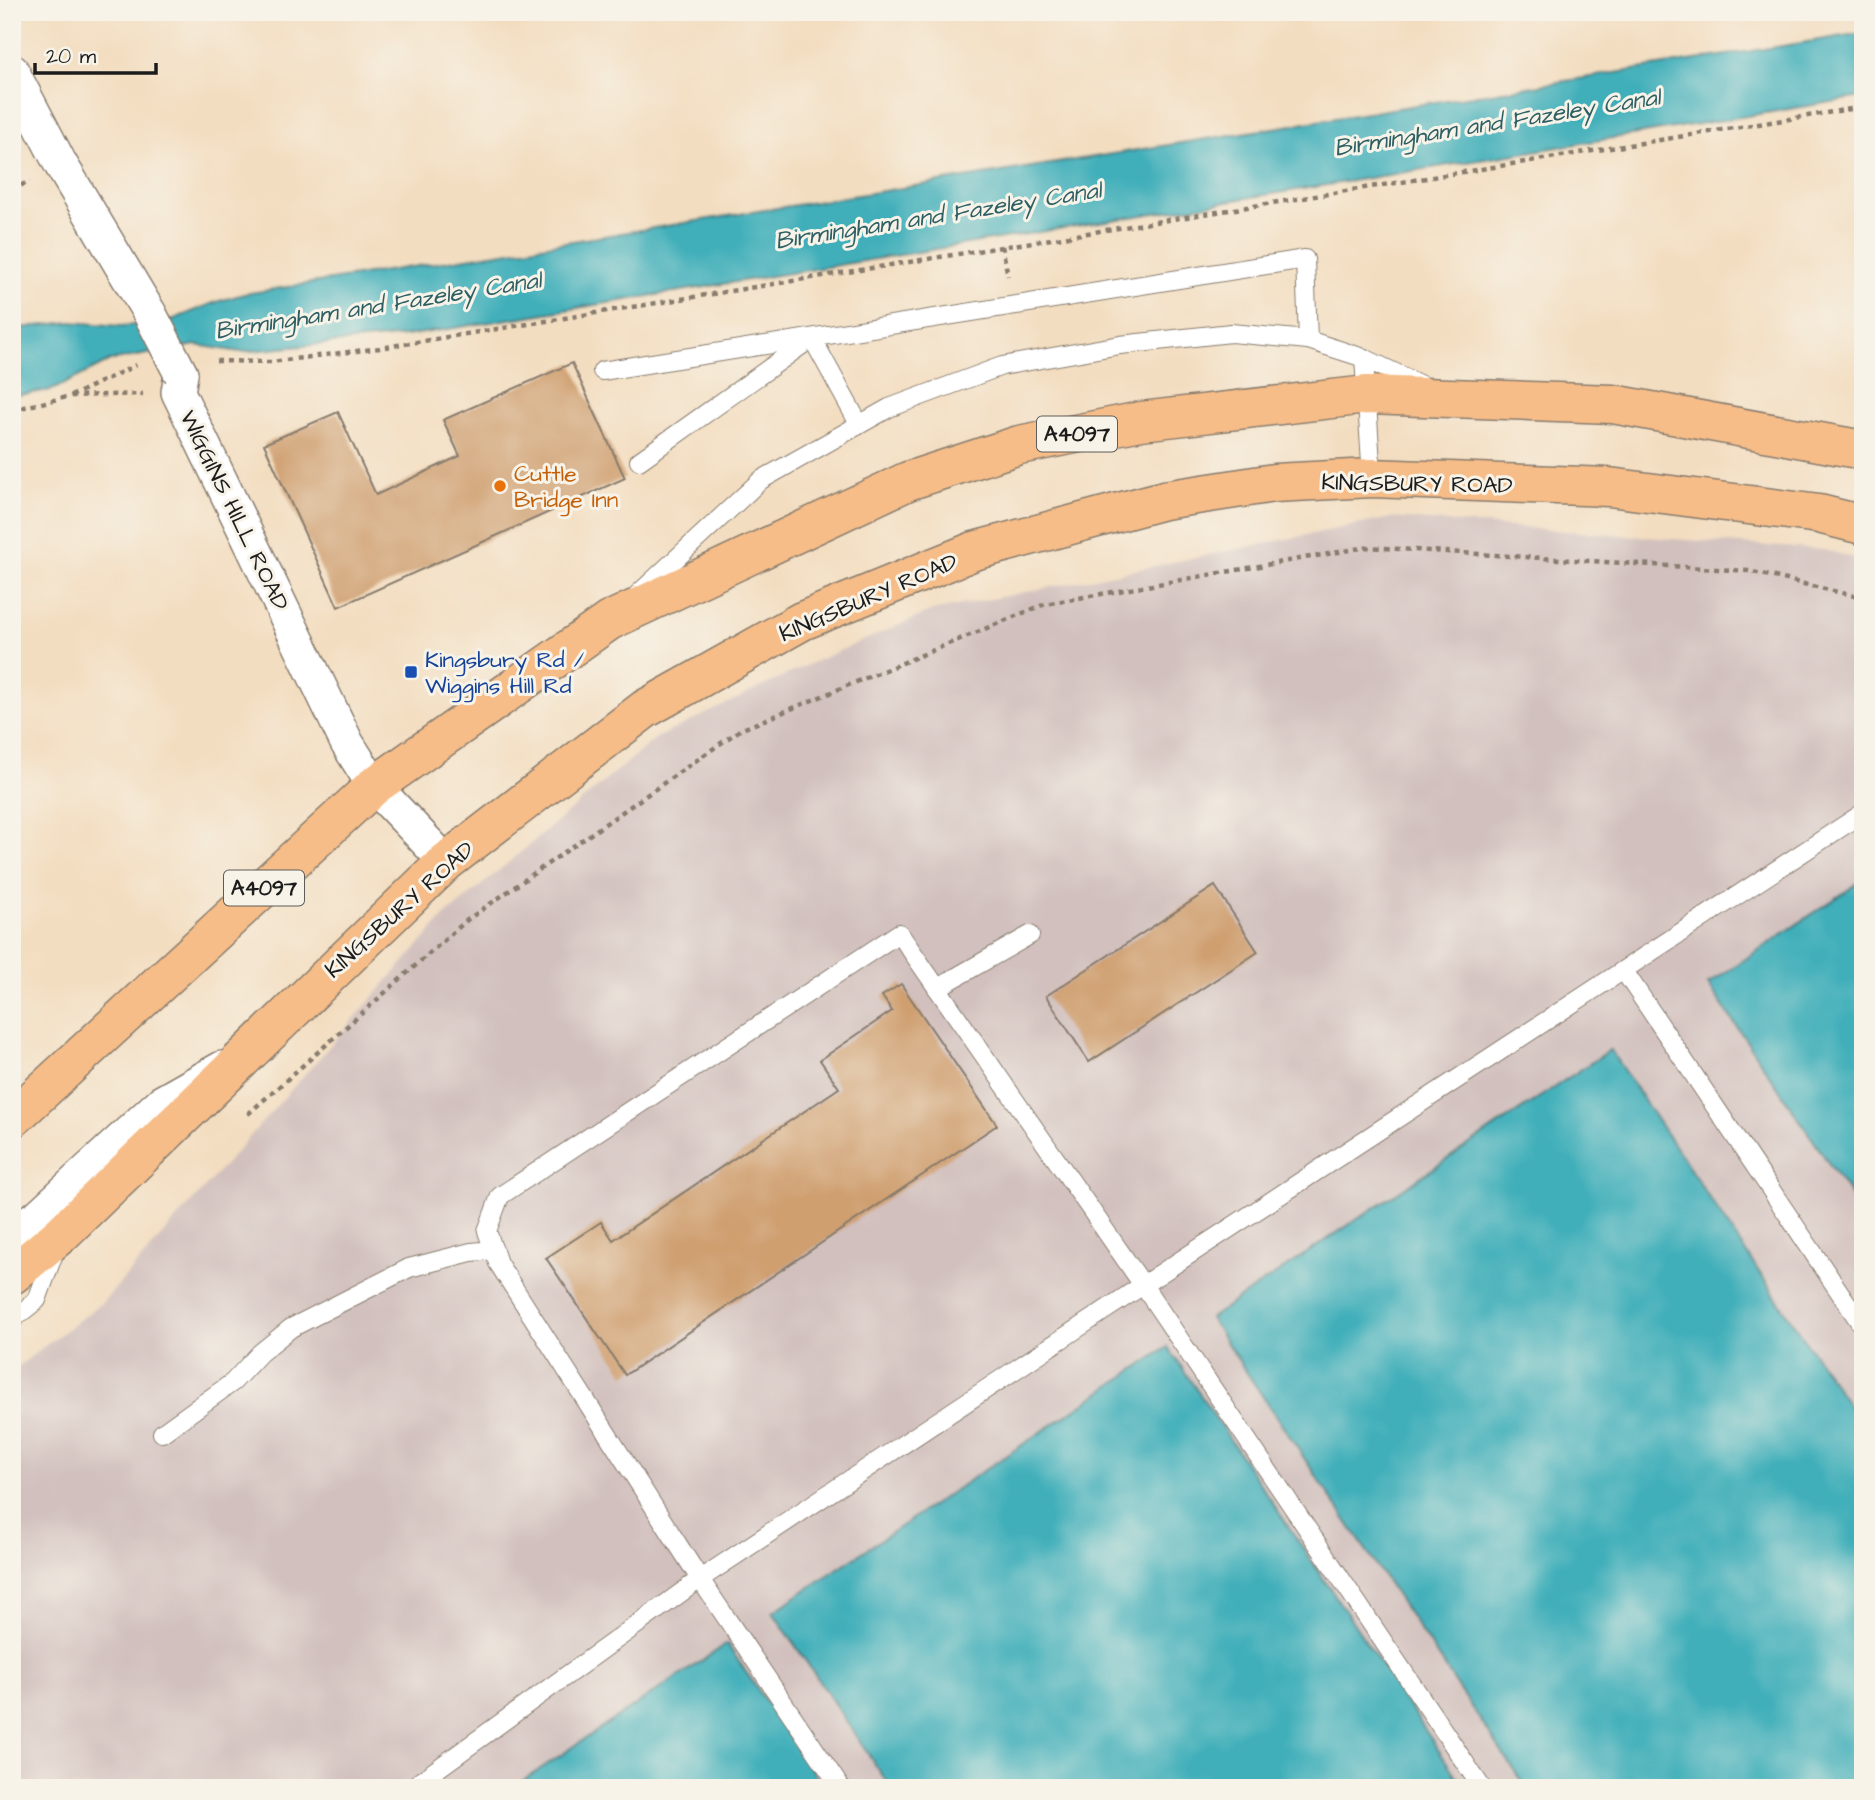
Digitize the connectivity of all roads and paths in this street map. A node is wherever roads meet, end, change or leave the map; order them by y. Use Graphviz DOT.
graph roads {
  1 [pos="12,71"];
  2 [pos="1863,107"];
  3 [pos="812,338"];
  4 [pos="1308,340"];
  5 [pos="142,364"];
  6 [pos="601,371"];
  7 [pos="189,375"];
  8 [pos="1365,377"];
  9 [pos="71,396"];
  10 [pos="12,410"];
  11 [pos="859,424"];
  12 [pos="1863,450"];
  13 [pos="639,461"];
  14 [pos="1372,478"];
  15 [pos="1863,525"];
  16 [pos="1863,598"];
  17 [pos="609,621"];
  18 [pos="374,786"];
  19 [pos="1863,814"];
  20 [pos="446,862"];
  21 [pos="1030,935"];
  22 [pos="1624,971"];
  23 [pos="937,988"];
  24 [pos="240,1058"];
  25 [pos="247,1115"];
  26 [pos="12,1119"];
  27 [pos="12,1231"];
  28 [pos="60,1235"];
  29 [pos="494,1250"];
  30 [pos="12,1275"];
  31 [pos="1143,1285"];
  32 [pos="12,1320"];
  33 [pos="1863,1327"];
  34 [pos="162,1433"];
  35 [pos="700,1579"];
  36 [pos="411,1788"];
  37 [pos="841,1788"];
  38 [pos="1482,1788"];
  1 -- 7 [label="street, WIGGINS HILL ROAD, bridge"];
  2 -- 7 [label="path"];
  3 -- 4 [label="lane"];
  3 -- 6 [label="lane"];
  3 -- 11 [label="lane"];
  3 -- 13 [label="lane"];
  4 -- 8 [label="lane"];
  4 -- 11 [label="lane"];
  5 -- 9 [label="path"];
  7 -- 9 [label="path"];
  7 -- 18 [label="street, WIGGINS HILL ROAD"];
  8 -- 12 [label="main road, A4097"];
  8 -- 14 [label="lane"];
  8 -- 17 [label="main road, A4097"];
  9 -- 10 [label="path"];
  11 -- 17 [label="lane"];
  14 -- 15 [label="main road, KINGSBURY ROAD"];
  14 -- 20 [label="main road, KINGSBURY ROAD"];
  16 -- 25 [label="path"];
  17 -- 18 [label="main road, A4097"];
  18 -- 20 [label="street, WIGGINS HILL ROAD"];
  18 -- 26 [label="main road, A4097"];
  19 -- 22 [label="lane"];
  20 -- 24 [label="main road, KINGSBURY ROAD"];
  21 -- 23 [label="lane"];
  22 -- 31 [label="lane"];
  22 -- 33 [label="lane"];
  23 -- 29 [label="lane"];
  23 -- 31 [label="lane"];
  24 -- 27 [label="street"];
  24 -- 28 [label="main road, KINGSBURY ROAD"];
  28 -- 30 [label="main road, KINGSBURY ROAD"];
  28 -- 32 [label="lane"];
  29 -- 34 [label="lane"];
  29 -- 35 [label="lane"];
  31 -- 35 [label="lane"];
  31 -- 38 [label="lane"];
  35 -- 36 [label="lane"];
  35 -- 37 [label="lane"];
}
